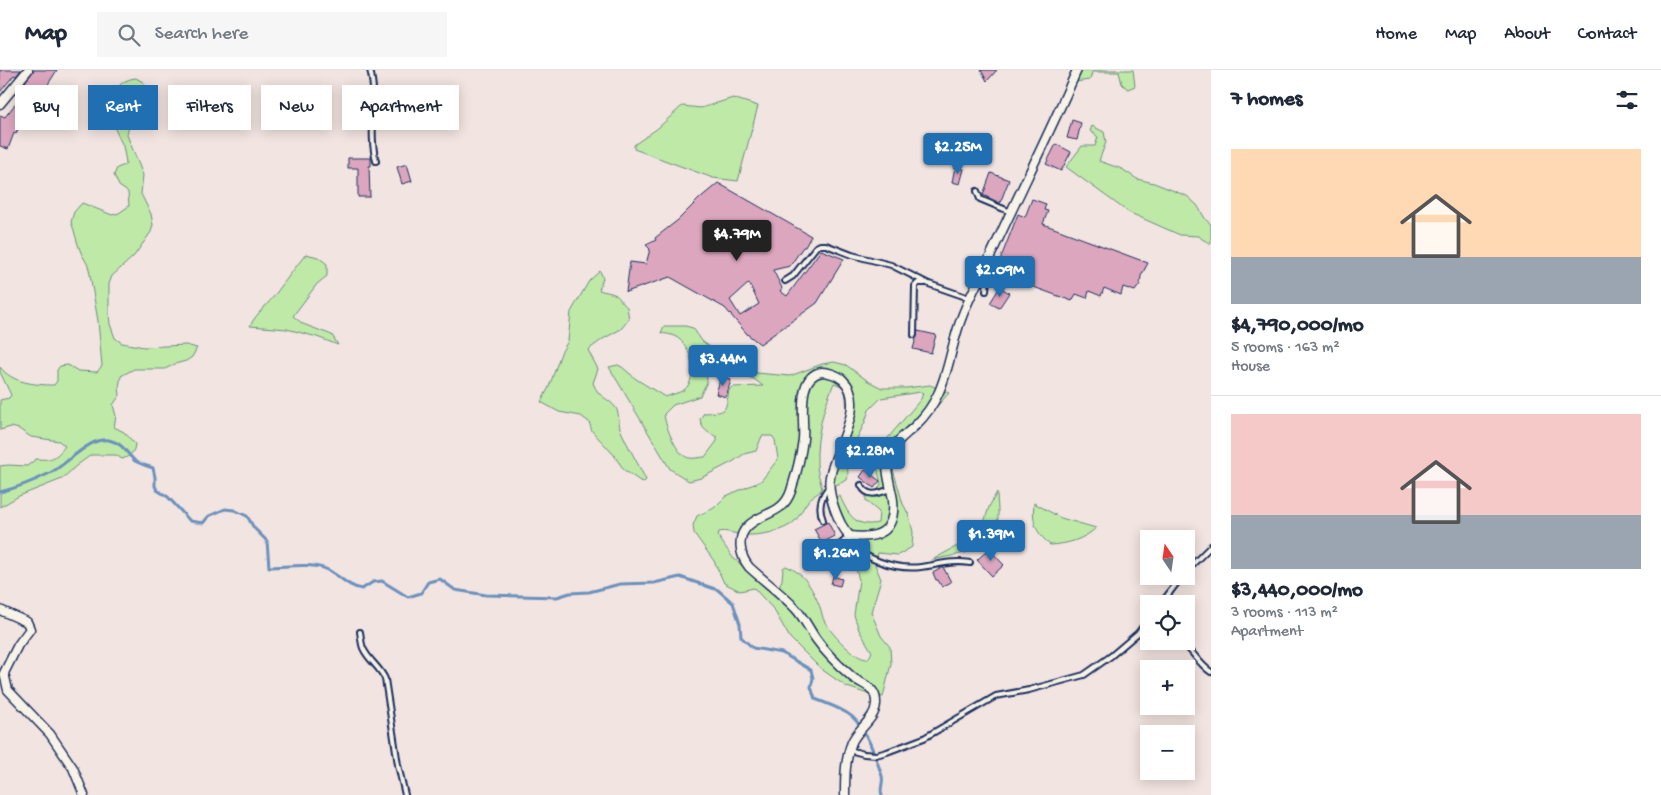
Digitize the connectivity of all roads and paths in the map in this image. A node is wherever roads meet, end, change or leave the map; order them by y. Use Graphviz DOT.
graph roads {
  1 [pos="28,70"];
  2 [pos="370,70"];
  3 [pos="1077,70"];
  4 [pos="20,80"];
  5 [pos="23,85"];
  6 [pos="0,104"];
  7 [pos="376,160"];
  8 [pos="977,191"];
  9 [pos="1011,212"];
  10 [pos="988,262"];
  11 [pos="785,281"];
  12 [pos="929,284"];
  13 [pos="986,291"];
  14 [pos="970,299"];
  15 [pos="914,335"];
  16 [pos="860,484"];
  17 [pos="829,486"];
  18 [pos="890,489"];
  19 [pos="823,520"];
  20 [pos="843,529"];
  21 [pos="847,538"];
  22 [pos="1211,546"];
  23 [pos="826,550"];
  24 [pos="1195,562"];
  25 [pos="970,564"];
  26 [pos="0,610"];
  27 [pos="1140,630"];
  28 [pos="360,632"];
  29 [pos="1138,633"];
  30 [pos="1190,650"];
  31 [pos="1211,672"];
  32 [pos="849,750"];
  33 [pos="84,795"];
  34 [pos="405,795"];
  35 [pos="845,795"];
  1 -- 4 [label="street"];
  2 -- 7 [label="lane"];
  3 -- 9 [label="street"];
  4 -- 5 [label="lane"];
  4 -- 6 [label="street"];
  8 -- 9 [label="lane"];
  9 -- 10 [label="street"];
  10 -- 13 [label="lane"];
  10 -- 14 [label="street"];
  11 -- 12 [label="lane"];
  12 -- 14 [label="lane"];
  12 -- 15 [label="lane"];
  14 -- 18 [label="street"];
  16 -- 18 [label="lane"];
  17 -- 19 [label="lane"];
  17 -- 20 [label="street"];
  17 -- 32 [label="street"];
  18 -- 20 [label="street"];
  20 -- 21 [label="lane"];
  21 -- 23 [label="lane"];
  21 -- 25 [label="lane"];
  22 -- 24 [label="lane"];
  26 -- 33 [label="street"];
  27 -- 29 [label="lane"];
  28 -- 34 [label="lane"];
  29 -- 32 [label="lane"];
  30 -- 31 [label="lane"];
  32 -- 35 [label="street"];
}
